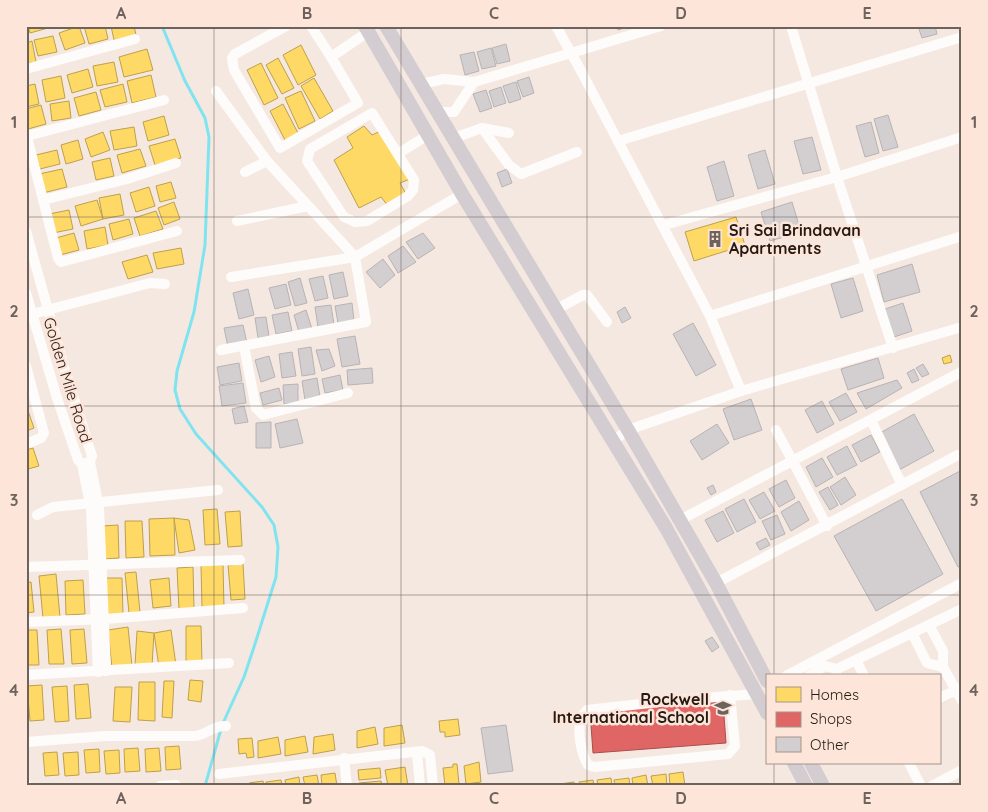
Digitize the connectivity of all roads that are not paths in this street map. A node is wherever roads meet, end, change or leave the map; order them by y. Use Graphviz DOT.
graph roads {
  1 [pos="286,26"];
  2 [pos="311,26"];
  3 [pos="386,26"];
  4 [pos="556,26"];
  5 [pos="661,26"];
  6 [pos="791,26"];
  7 [pos="367,29"];
  8 [pos="962,37"];
  9 [pos="135,40"];
  10 [pos="571,53"];
  11 [pos="331,57"];
  12 [pos="26,69"];
  13 [pos="474,82"];
  14 [pos="809,82"];
  15 [pos="421,84"];
  16 [pos="216,91"];
  17 [pos="164,100"];
  18 [pos="436,112"];
  19 [pos="482,128"];
  20 [pos="509,133"];
  21 [pos="27,135"];
  22 [pos="428,135"];
  23 [pos="962,137"];
  24 [pos="454,138"];
  25 [pos="618,141"];
  26 [pos="577,152"];
  27 [pos="399,153"];
  28 [pos="267,161"];
  29 [pos="176,163"];
  30 [pos="245,172"];
  31 [pos="837,177"];
  32 [pos="462,194"];
  33 [pos="43,200"];
  34 [pos="308,206"];
  35 [pos="237,221"];
  36 [pos="664,225"];
  37 [pos="26,231"];
  38 [pos="177,231"];
  39 [pos="962,236"];
  40 [pos="355,257"];
  41 [pos="866,267"];
  42 [pos="231,277"];
  43 [pos="165,284"];
  44 [pos="26,293"];
  45 [pos="546,296"];
  46 [pos="531,305"];
  47 [pos="47,310"];
  48 [pos="555,310"];
  49 [pos="32,314"];
  50 [pos="710,316"];
  51 [pos="607,322"];
  52 [pos="962,327"];
  53 [pos="244,346"];
  54 [pos="893,348"];
  55 [pos="220,350"];
  56 [pos="26,366"];
  57 [pos="961,372"];
  58 [pos="741,391"];
  59 [pos="72,393"];
  60 [pos="348,393"];
  61 [pos="57,398"];
  62 [pos="871,420"];
  63 [pos="628,430"];
  64 [pos="776,430"];
  65 [pos="614,441"];
  66 [pos="26,444"];
  67 [pos="958,456"];
  68 [pos="793,462"];
  69 [pos="86,463"];
  70 [pos="902,485"];
  71 [pos="218,490"];
  72 [pos="94,503"];
  73 [pos="37,515"];
  74 [pos="680,520"];
  75 [pos="827,526"];
  76 [pos="240,560"];
  77 [pos="98,564"];
  78 [pos="26,567"];
  79 [pos="716,583"];
  80 [pos="962,583"];
  81 [pos="243,608"];
  82 [pos="962,610"];
  83 [pos="101,619"];
  84 [pos="26,622"];
  85 [pos="929,625"];
  86 [pos="912,634"];
  87 [pos="856,660"];
  88 [pos="229,663"];
  89 [pos="943,666"];
  90 [pos="102,671"];
  91 [pos="836,672"];
  92 [pos="790,674"];
  93 [pos="812,674"];
  94 [pos="863,674"];
  95 [pos="26,675"];
  96 [pos="766,679"];
  97 [pos="959,689"];
  98 [pos="756,694"];
  99 [pos="730,695"];
  100 [pos="940,698"];
  101 [pos="962,701"];
  102 [pos="766,711"];
  103 [pos="223,725"];
  104 [pos="26,742"];
  105 [pos="417,752"];
  106 [pos="344,758"];
  107 [pos="795,764"];
  108 [pos="811,764"];
  109 [pos="910,764"];
  110 [pos="962,770"];
  111 [pos="219,774"];
  112 [pos="176,785"];
  113 [pos="160,786"];
  114 [pos="347,786"];
  115 [pos="420,786"];
  116 [pos="433,786"];
  117 [pos="806,786"];
  118 [pos="822,786"];
  119 [pos="921,786"];
  120 [pos="932,786"];
  1 -- 11 [label="street"];
  2 -- 11 [label="street"];
  3 -- 15 [label="main road"];
  4 -- 10 [label="street"];
  5 -- 10 [label="street"];
  6 -- 14 [label="street"];
  7 -- 11 [label="street"];
  7 -- 22 [label="main road"];
  8 -- 14 [label="street"];
  9 -- 12 [label="street"];
  10 -- 13 [label="street"];
  10 -- 25 [label="street"];
  13 -- 15 [label="street"];
  13 -- 18 [label="street"];
  14 -- 25 [label="street"];
  14 -- 31 [label="street"];
  15 -- 18 [label="main road"];
  16 -- 28 [label="street"];
  17 -- 21 [label="street"];
  18 -- 24 [label="main road"];
  19 -- 20 [label="street"];
  19 -- 24 [label="street"];
  19 -- 26 [label="street"];
  21 -- 33 [label="street"];
  22 -- 27 [label="street"];
  22 -- 32 [label="main road"];
  23 -- 31 [label="street"];
  24 -- 45 [label="main road"];
  25 -- 36 [label="street"];
  27 -- 27 [label="street"];
  28 -- 30 [label="street"];
  28 -- 34 [label="street"];
  29 -- 33 [label="street"];
  31 -- 36 [label="street"];
  31 -- 41 [label="street"];
  32 -- 40 [label="street"];
  32 -- 46 [label="main road"];
  33 -- 38 [label="street"];
  34 -- 35 [label="street"];
  34 -- 40 [label="street"];
  36 -- 50 [label="street"];
  37 -- 47 [label="street, Golden Mile Road"];
  39 -- 41 [label="street"];
  40 -- 42 [label="street"];
  40 -- 53 [label="street"];
  41 -- 50 [label="street"];
  41 -- 54 [label="street"];
  43 -- 47 [label="street"];
  44 -- 49 [label="street, Golden Mile Road"];
  45 -- 46 [label="main road"];
  45 -- 48 [label="main road"];
  46 -- 65 [label="main road"];
  47 -- 49 [label="street"];
  47 -- 59 [label="street, Golden Mile Road"];
  48 -- 51 [label="street"];
  48 -- 63 [label="main road"];
  49 -- 61 [label="street, Golden Mile Road"];
  50 -- 58 [label="street"];
  52 -- 54 [label="street"];
  53 -- 55 [label="street"];
  53 -- 60 [label="street"];
  54 -- 58 [label="street"];
  56 -- 66 [label="street"];
  57 -- 62 [label="street"];
  58 -- 63 [label="street"];
  59 -- 61 [label="street"];
  59 -- 69 [label="street, Golden Mile Road"];
  61 -- 69 [label="street, Golden Mile Road"];
  62 -- 68 [label="street"];
  62 -- 70 [label="street"];
  63 -- 65 [label="street"];
  63 -- 74 [label="main road"];
  64 -- 68 [label="street"];
  65 -- 98 [label="main road"];
  67 -- 70 [label="street"];
  68 -- 74 [label="street"];
  68 -- 75 [label="street"];
  69 -- 72 [label="street"];
  70 -- 75 [label="street"];
  71 -- 72 [label="street"];
  72 -- 73 [label="street"];
  72 -- 77 [label="street"];
  74 -- 79 [label="main road"];
  75 -- 79 [label="street"];
  76 -- 77 [label="street"];
  77 -- 78 [label="street"];
  77 -- 83 [label="street"];
  79 -- 96 [label="main road"];
  80 -- 92 [label="street"];
  81 -- 83 [label="street"];
  82 -- 85 [label="street"];
  83 -- 84 [label="street"];
  83 -- 90 [label="street"];
  85 -- 86 [label="street"];
  85 -- 89 [label="street"];
  86 -- 87 [label="street"];
  86 -- 89 [label="street"];
  87 -- 91 [label="street"];
  87 -- 94 [label="street"];
  88 -- 90 [label="street"];
  89 -- 97 [label="street"];
  90 -- 95 [label="street"];
  91 -- 93 [label="street"];
  97 -- 100 [label="street"];
  97 -- 101 [label="street"];
  98 -- 99 [label="street"];
  98 -- 102 [label="main road"];
  99 -- 99 [label="street"];
  103 -- 104 [label="street"];
  105 -- 106 [label="street"];
  105 -- 115 [label="street"];
  105 -- 116 [label="street"];
  106 -- 111 [label="street"];
  106 -- 114 [label="street"];
  107 -- 117 [label="main road"];
  108 -- 118 [label="main road"];
  109 -- 119 [label="street"];
  110 -- 120 [label="street"];
  112 -- 113 [label="street"];
}
